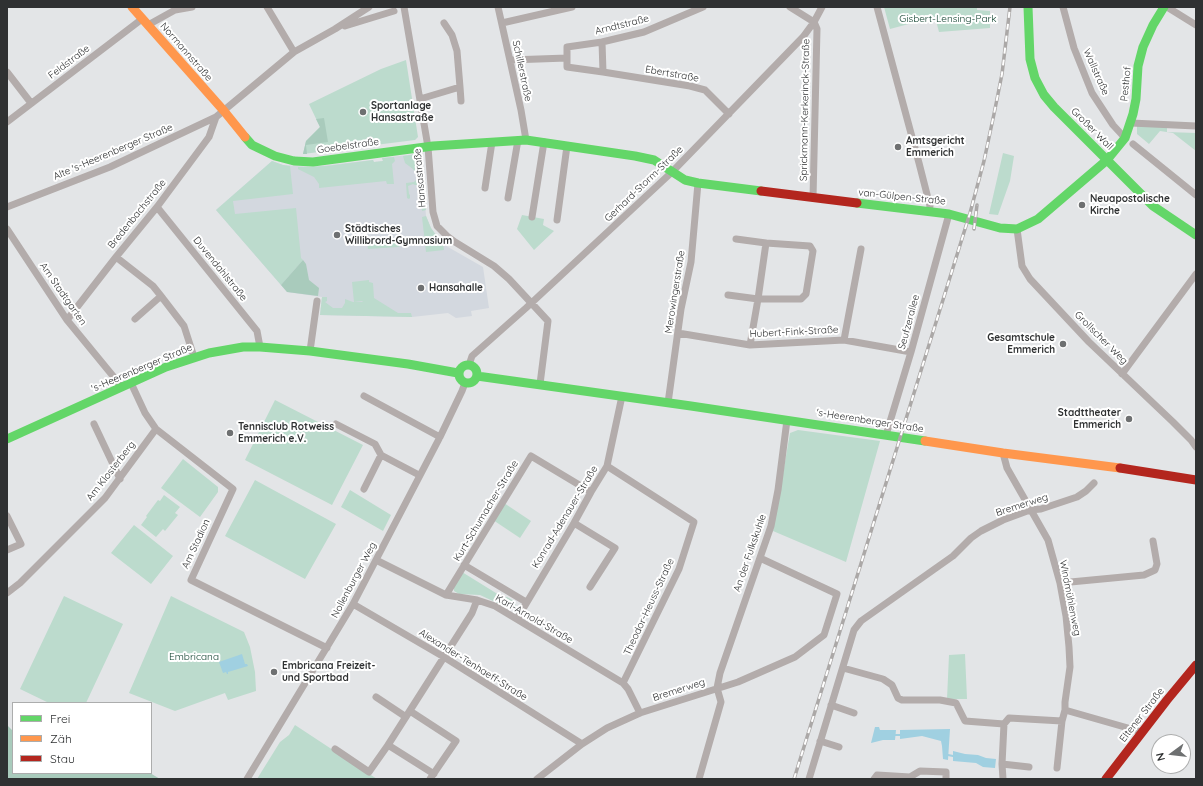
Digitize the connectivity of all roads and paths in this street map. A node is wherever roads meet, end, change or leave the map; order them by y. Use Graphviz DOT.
graph roads {
  1 [pos="132,7"];
  2 [pos="192,7"];
  3 [pos="267,7"];
  4 [pos="370,7"];
  5 [pos="404,7"];
  6 [pos="498,7"];
  7 [pos="572,7"];
  8 [pos="703,7"];
  9 [pos="790,7"];
  10 [pos="822,7"];
  11 [pos="877,7"];
  12 [pos="1028,7"];
  13 [pos="1063,7"];
  14 [pos="1165,7"];
  15 [pos="693,9"];
  16 [pos="394,10"];
  17 [pos="145,22"];
  18 [pos="814,22"];
  19 [pos="444,23"];
  20 [pos="502,23"];
  21 [pos="1196,26"];
  22 [pos="335,29"];
  23 [pos="602,42"];
  24 [pos="294,52"];
  25 [pos="567,58"];
  26 [pos="510,60"];
  27 [pos="7,72"];
  28 [pos="603,72"];
  29 [pos="460,87"];
  30 [pos="420,99"];
  31 [pos="461,101"];
  32 [pos="31,103"];
  33 [pos="224,112"];
  34 [pos="728,114"];
  35 [pos="216,117"];
  36 [pos="7,122"];
  37 [pos="1131,123"];
  38 [pos="1196,126"];
  39 [pos="1125,138"];
  40 [pos="522,140"];
  41 [pos="492,142"];
  42 [pos="544,142"];
  43 [pos="1133,144"];
  44 [pos="567,146"];
  45 [pos="428,147"];
  46 [pos="1107,160"];
  47 [pos="672,172"];
  48 [pos="698,183"];
  49 [pos="485,188"];
  50 [pos="1196,195"];
  51 [pos="508,198"];
  52 [pos="813,198"];
  53 [pos="7,207"];
  54 [pos="157,207"];
  55 [pos="929,211"];
  56 [pos="949,214"];
  57 [pos="532,217"];
  58 [pos="557,220"];
  59 [pos="7,228"];
  60 [pos="1017,229"];
  61 [pos="1196,235"];
  62 [pos="736,239"];
  63 [pos="766,243"];
  64 [pos="861,249"];
  65 [pos="116,257"];
  66 [pos="1196,274"];
  67 [pos="728,295"];
  68 [pos="161,296"];
  69 [pos="758,299"];
  70 [pos="317,301"];
  71 [pos="531,303"];
  72 [pos="135,319"];
  73 [pos="67,320"];
  74 [pos="678,333"];
  75 [pos="844,340"];
  76 [pos="750,346"];
  77 [pos="260,347"];
  78 [pos="310,351"];
  79 [pos="911,352"];
  80 [pos="194,357"];
  81 [pos="469,364"];
  82 [pos="458,372"];
  83 [pos="1122,374"];
  84 [pos="477,376"];
  85 [pos="465,383"];
  86 [pos="540,384"];
  87 [pos="126,385"];
  88 [pos="364,396"];
  89 [pos="622,396"];
  90 [pos="668,402"];
  91 [pos="787,420"];
  92 [pos="94,424"];
  93 [pos="336,424"];
  94 [pos="156,429"];
  95 [pos="886,435"];
  96 [pos="440,436"];
  97 [pos="7,439"];
  98 [pos="1196,447"];
  99 [pos="1003,453"];
  100 [pos="381,455"];
  101 [pos="607,466"];
  102 [pos="419,475"];
  103 [pos="120,479"];
  104 [pos="1196,480"];
  105 [pos="1094,483"];
  106 [pos="364,489"];
  107 [pos="591,492"];
  108 [pos="1030,510"];
  109 [pos="7,516"];
  110 [pos="574,522"];
  111 [pos="1153,541"];
  112 [pos="7,550"];
  113 [pos="760,558"];
  114 [pos="376,560"];
  115 [pos="464,565"];
  116 [pos="1060,583"];
  117 [pos="590,587"];
  118 [pos="7,593"];
  119 [pos="446,595"];
  120 [pos="477,600"];
  121 [pos="526,602"];
  122 [pos="353,604"];
  123 [pos="517,619"];
  124 [pos="327,648"];
  125 [pos="444,657"];
  126 [pos="1196,665"];
  127 [pos="843,668"];
  128 [pos="623,683"];
  129 [pos="717,688"];
  130 [pos="376,697"];
  131 [pos="831,705"];
  132 [pos="1065,710"];
  133 [pos="640,713"];
  134 [pos="854,713"];
  135 [pos="408,714"];
  136 [pos="1062,721"];
  137 [pos="1004,724"];
  138 [pos="1142,732"];
  139 [pos="820,741"];
  140 [pos="582,744"];
  141 [pos="388,745"];
  142 [pos="840,747"];
  143 [pos="335,749"];
  144 [pos="1002,764"];
  145 [pos="1029,766"];
  146 [pos="1057,768"];
  147 [pos="432,776"];
  148 [pos="247,779"];
  149 [pos="537,779"];
  150 [pos="699,779"];
  151 [pos="809,779"];
  152 [pos="874,779"];
  153 [pos="946,779"];
  154 [pos="1003,779"];
  155 [pos="1106,779"];
  1 -- 17 [label="street, Normannstraße"];
  2 -- 17 [label="street, Feldstraße"];
  3 -- 24 [label="street"];
  4 -- 22 [label="street"];
  5 -- 30 [label="street, Hansastraße"];
  6 -- 20 [label="street, Schillerstraße"];
  7 -- 20 [label="street"];
  8 -- 15 [label="street, Arndtstraße"];
  9 -- 18 [label="street"];
  10 -- 18 [label="street, Gerhard-Storm-Straße"];
  11 -- 55 [label="street"];
  12 -- 46 [label="street, Großer Wall"];
  13 -- 39 [label="street, Wallstraße"];
  14 -- 21 [label="street"];
  14 -- 37 [label="street, Pesthof"];
  15 -- 23 [label="street, Arndtstraße"];
  16 -- 22 [label="street"];
  17 -- 32 [label="street, Feldstraße"];
  17 -- 33 [label="street, Normannstraße"];
  18 -- 34 [label="street, Gerhard-Storm-Straße"];
  18 -- 52 [label="street, Sprickmann-Kerkerinck-Straße"];
  19 -- 29 [label="street"];
  20 -- 26 [label="street, Schillerstraße"];
  22 -- 24 [label="street"];
  23 -- 25 [label="street, Arndtstraße"];
  23 -- 28 [label="street"];
  24 -- 33 [label="street"];
  25 -- 26 [label="street"];
  25 -- 28 [label="street, Ebertstraße"];
  26 -- 40 [label="street, Schillerstraße"];
  27 -- 32 [label="street"];
  28 -- 34 [label="street, Ebertstraße"];
  29 -- 30 [label="street"];
  29 -- 31 [label="street"];
  30 -- 45 [label="street, Hansastraße"];
  32 -- 36 [label="street, Feldstraße"];
  33 -- 35 [label="street, Alte 's-Heerenberger Straße"];
  33 -- 45 [label="street, Goebelstraße"];
  34 -- 47 [label="street, Gerhard-Storm-Straße"];
  35 -- 53 [label="street, Alte 's-Heerenberger Straße"];
  35 -- 54 [label="street, Bredenbachstraße"];
  37 -- 38 [label="street"];
  37 -- 39 [label="street, Pesthof"];
  39 -- 46 [label="street, Pesthof"];
  40 -- 41 [label="street, Goebelstraße"];
  40 -- 42 [label="street, Goebelstraße"];
  40 -- 51 [label="street"];
  41 -- 45 [label="street, Goebelstraße"];
  41 -- 49 [label="street"];
  42 -- 44 [label="street, Goebelstraße"];
  42 -- 57 [label="street"];
  43 -- 50 [label="street"];
  44 -- 47 [label="street, Goebelstraße"];
  44 -- 58 [label="street"];
  45 -- 71 [label="street, Hansastraße"];
  46 -- 60 [label="street"];
  46 -- 61 [label="street, Großer Wall"];
  47 -- 48 [label="street, van-Gülpen-Straße"];
  47 -- 71 [label="street, Gerhard-Storm-Straße"];
  48 -- 52 [label="street, van-Gülpen-Straße"];
  48 -- 74 [label="street, Merowingerstraße"];
  52 -- 55 [label="street, van-Gülpen-Straße"];
  54 -- 65 [label="street, Bredenbachstraße"];
  54 -- 77 [label="street, Duvendahlstraße"];
  55 -- 56 [label="street, van-Gülpen-Straße"];
  56 -- 60 [label="street, van-Gülpen-Straße"];
  56 -- 79 [label="street, Seufzerallee"];
  59 -- 73 [label="street, Am Stadtgarten"];
  60 -- 83 [label="street, Grollscher Weg"];
  62 -- 63 [label="street"];
  63 -- 69 [label="street"];
  63 -- 69 [label="street"];
  64 -- 75 [label="street"];
  65 -- 68 [label="street"];
  65 -- 73 [label="street, Bredenbachstraße"];
  66 -- 83 [label="street"];
  67 -- 69 [label="street"];
  68 -- 72 [label="street"];
  68 -- 80 [label="street"];
  69 -- 76 [label="street"];
  70 -- 78 [label="street"];
  71 -- 81 [label="street, Gerhard-Storm-Straße"];
  71 -- 86 [label="street"];
  73 -- 87 [label="street, Am Stadtgarten"];
  74 -- 76 [label="street, Hubert-Fink-Straße"];
  74 -- 90 [label="street, Merowingerstraße"];
  75 -- 76 [label="street, Hubert-Fink-Straße"];
  75 -- 79 [label="street, Hubert-Fink-Straße"];
  77 -- 78 [label="street, 's-Heerenberger Straße"];
  77 -- 80 [label="street, 's-Heerenberger Straße"];
  78 -- 82 [label="street, 's-Heerenberger Straße"];
  79 -- 95 [label="street, Seufzerallee"];
  80 -- 87 [label="street, 's-Heerenberger Straße"];
  81 -- 82 [label="street"];
  81 -- 84 [label="street"];
  82 -- 85 [label="street"];
  83 -- 98 [label="street, Grollscher Weg"];
  84 -- 85 [label="street"];
  84 -- 86 [label="street, 's-Heerenberger Straße"];
  85 -- 96 [label="street, Nollenburger Weg"];
  86 -- 89 [label="street, 's-Heerenberger Straße"];
  87 -- 94 [label="street"];
  87 -- 97 [label="street, 's-Heerenberger Straße"];
  88 -- 96 [label="street"];
  89 -- 90 [label="street, 's-Heerenberger Straße"];
  89 -- 101 [label="street, Konrad-Adenauer-Straße"];
  90 -- 91 [label="street, 's-Heerenberger Straße"];
  91 -- 95 [label="street, 's-Heerenberger Straße"];
  91 -- 113 [label="street, An der Fulkskuhle"];
  92 -- 103 [label="street"];
  93 -- 100 [label="street"];
  94 -- 103 [label="street, Am Klosterberg"];
  94 -- 124 [label="street, Am Stadion"];
  95 -- 99 [label="street, 's-Heerenberger Straße"];
  96 -- 102 [label="street, Nollenburger Weg"];
  99 -- 104 [label="street, 's-Heerenberger Straße"];
  99 -- 108 [label="street, Windmühlenweg"];
  100 -- 102 [label="street"];
  100 -- 106 [label="street"];
  101 -- 107 [label="street, Konrad-Adenauer-Straße"];
  101 -- 128 [label="street, Theodor-Heuss-Straße"];
  102 -- 114 [label="street, Nollenburger Weg"];
  103 -- 118 [label="street, Am Klosterberg"];
  105 -- 108 [label="street, Bremerweg"];
  107 -- 110 [label="street, Konrad-Adenauer-Straße"];
  107 -- 115 [label="street, Kurt-Schumacher-Straße"];
  108 -- 116 [label="street, Windmühlenweg"];
  108 -- 127 [label="street, Bremerweg"];
  109 -- 112 [label="street"];
  110 -- 117 [label="street"];
  110 -- 121 [label="street, Konrad-Adenauer-Straße"];
  111 -- 116 [label="street"];
  113 -- 129 [label="street, An der Fulkskuhle"];
  113 -- 129 [label="street, Bremerweg"];
  114 -- 119 [label="street, Karl-Arnold-Straße"];
  114 -- 122 [label="street, Nollenburger Weg"];
  115 -- 119 [label="street, Kurt-Schumacher-Straße"];
  115 -- 121 [label="street, Karl-Arnold-Straße"];
  116 -- 132 [label="street, Windmühlenweg"];
  119 -- 120 [label="street, Karl-Arnold-Straße"];
  120 -- 123 [label="street, Karl-Arnold-Straße"];
  120 -- 125 [label="street"];
  121 -- 123 [label="street, Konrad-Adenauer-Straße"];
  122 -- 124 [label="street, Nollenburger Weg"];
  122 -- 125 [label="street, Alexander-Tenhaeff-Straße"];
  123 -- 128 [label="street, Karl-Arnold-Straße"];
  124 -- 148 [label="street, Nollenburger Weg"];
  125 -- 135 [label="street"];
  125 -- 140 [label="street, Alexander-Tenhaeff-Straße"];
  126 -- 138 [label="street, Eltener Straße"];
  127 -- 131 [label="street"];
  127 -- 137 [label="street"];
  128 -- 133 [label="street, Karl-Arnold-Straße"];
  129 -- 133 [label="street, Bremerweg"];
  129 -- 150 [label="street, An der Fulkskuhle"];
  130 -- 135 [label="street"];
  131 -- 134 [label="street"];
  131 -- 139 [label="street"];
  132 -- 136 [label="street, Windmühlenweg"];
  132 -- 138 [label="street"];
  133 -- 140 [label="street, Bremerweg"];
  135 -- 141 [label="street"];
  135 -- 147 [label="street"];
  136 -- 137 [label="street"];
  136 -- 146 [label="street, Windmühlenweg"];
  137 -- 144 [label="street"];
  138 -- 155 [label="street, Eltener Straße"];
  139 -- 142 [label="street"];
  139 -- 151 [label="street"];
  140 -- 149 [label="street, Bremerweg"];
  141 -- 143 [label="street"];
  141 -- 147 [label="street"];
  144 -- 145 [label="street"];
  144 -- 154 [label="street"];
  152 -- 153 [label="street"];
}
